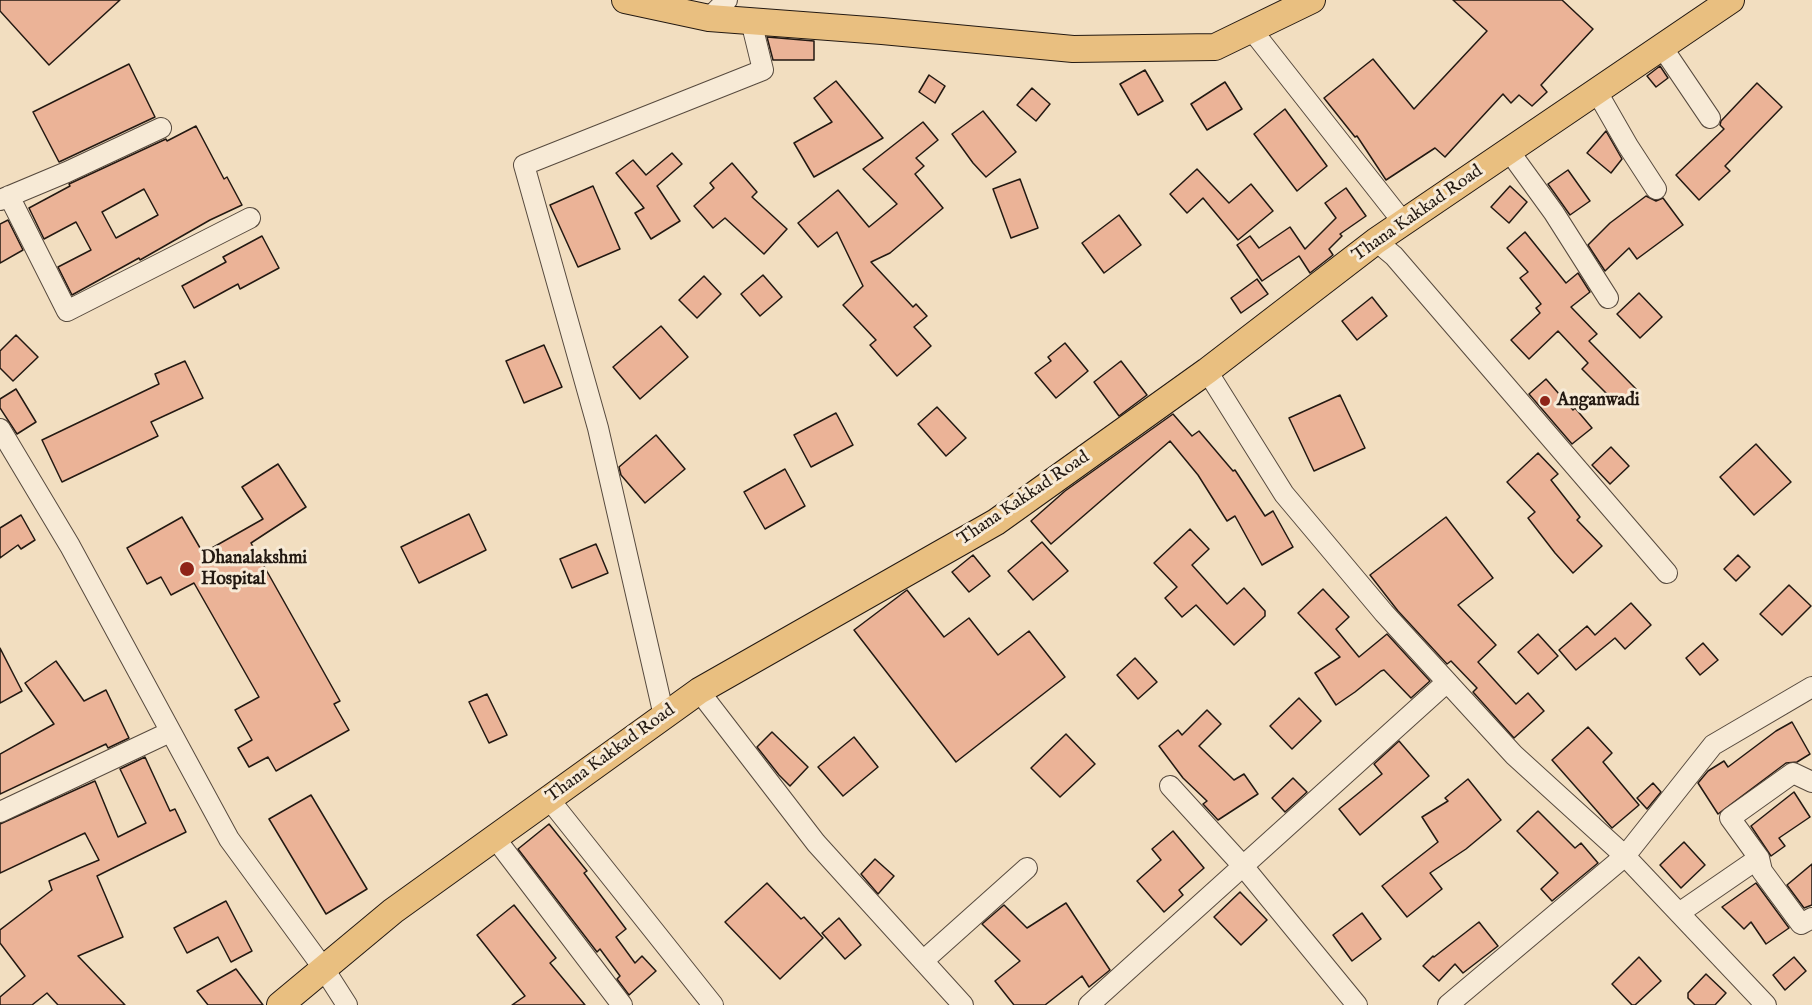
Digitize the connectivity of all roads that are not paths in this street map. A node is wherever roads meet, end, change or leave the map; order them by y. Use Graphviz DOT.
graph roads {
  1 [pos="625,0"];
  2 [pos="728,0"];
  3 [pos="1312,0"];
  4 [pos="1731,0"];
  5 [pos="709,18"];
  6 [pos="751,21"];
  7 [pos="1251,29"];
  8 [pos="1662,47"];
  9 [pos="1597,92"];
  10 [pos="1710,118"];
  11 [pos="161,128"];
  12 [pos="1509,151"];
  13 [pos="1656,189"];
  14 [pos="4,198"];
  15 [pos="250,218"];
  16 [pos="1403,222"];
  17 [pos="1376,240"];
  18 [pos="1608,298"];
  19 [pos="1208,371"];
  20 [pos="0,429"];
  21 [pos="1667,573"];
  22 [pos="1448,682"];
  23 [pos="1812,687"];
  24 [pos="699,691"];
  25 [pos="664,716"];
  26 [pos="170,732"];
  27 [pos="1812,782"];
  28 [pos="1170,786"];
  29 [pos="549,799"];
  30 [pos="0,812"];
  31 [pos="495,838"];
  32 [pos="1625,856"];
  33 [pos="1759,858"];
  34 [pos="1243,866"];
  35 [pos="1027,868"];
  36 [pos="1679,913"];
  37 [pos="1812,918"];
  38 [pos="923,961"];
  39 [pos="324,969"];
  40 [pos="280,1005"];
  41 [pos="347,1005"];
  42 [pos="622,1005"];
  43 [pos="713,1005"];
  44 [pos="963,1005"];
  45 [pos="1089,1005"];
  46 [pos="1357,1005"];
  47 [pos="1448,1005"];
  48 [pos="1766,1005"];
  1 -- 5 [label="main road"];
  2 -- 5 [label="street"];
  3 -- 7 [label="main road"];
  4 -- 8 [label="main road, Thana Kakkad Road"];
  5 -- 6 [label="main road"];
  6 -- 7 [label="main road"];
  6 -- 25 [label="street"];
  7 -- 16 [label="street"];
  8 -- 9 [label="main road, Thana Kakkad Road"];
  8 -- 10 [label="street"];
  9 -- 12 [label="main road, Thana Kakkad Road"];
  9 -- 13 [label="street"];
  11 -- 14 [label="street"];
  12 -- 16 [label="main road, Thana Kakkad Road"];
  12 -- 18 [label="street"];
  14 -- 15 [label="street"];
  16 -- 17 [label="main road, Thana Kakkad Road"];
  17 -- 19 [label="main road, Thana Kakkad Road"];
  17 -- 21 [label="street"];
  19 -- 22 [label="street"];
  19 -- 24 [label="main road, Thana Kakkad Road"];
  20 -- 26 [label="street"];
  22 -- 32 [label="street"];
  22 -- 34 [label="street"];
  23 -- 32 [label="street"];
  24 -- 25 [label="main road, Thana Kakkad Road"];
  24 -- 38 [label="street"];
  25 -- 29 [label="main road, Thana Kakkad Road"];
  26 -- 30 [label="street"];
  26 -- 39 [label="street"];
  27 -- 33 [label="street"];
  28 -- 34 [label="street"];
  29 -- 31 [label="main road, Thana Kakkad Road"];
  29 -- 43 [label="street"];
  31 -- 39 [label="main road, Thana Kakkad Road"];
  31 -- 42 [label="street"];
  32 -- 36 [label="street"];
  32 -- 47 [label="street"];
  33 -- 36 [label="street"];
  33 -- 37 [label="street"];
  34 -- 45 [label="street"];
  34 -- 46 [label="street"];
  35 -- 38 [label="street"];
  36 -- 48 [label="street"];
  38 -- 44 [label="street"];
  39 -- 40 [label="main road, Thana Kakkad Road"];
  39 -- 41 [label="street"];
}
